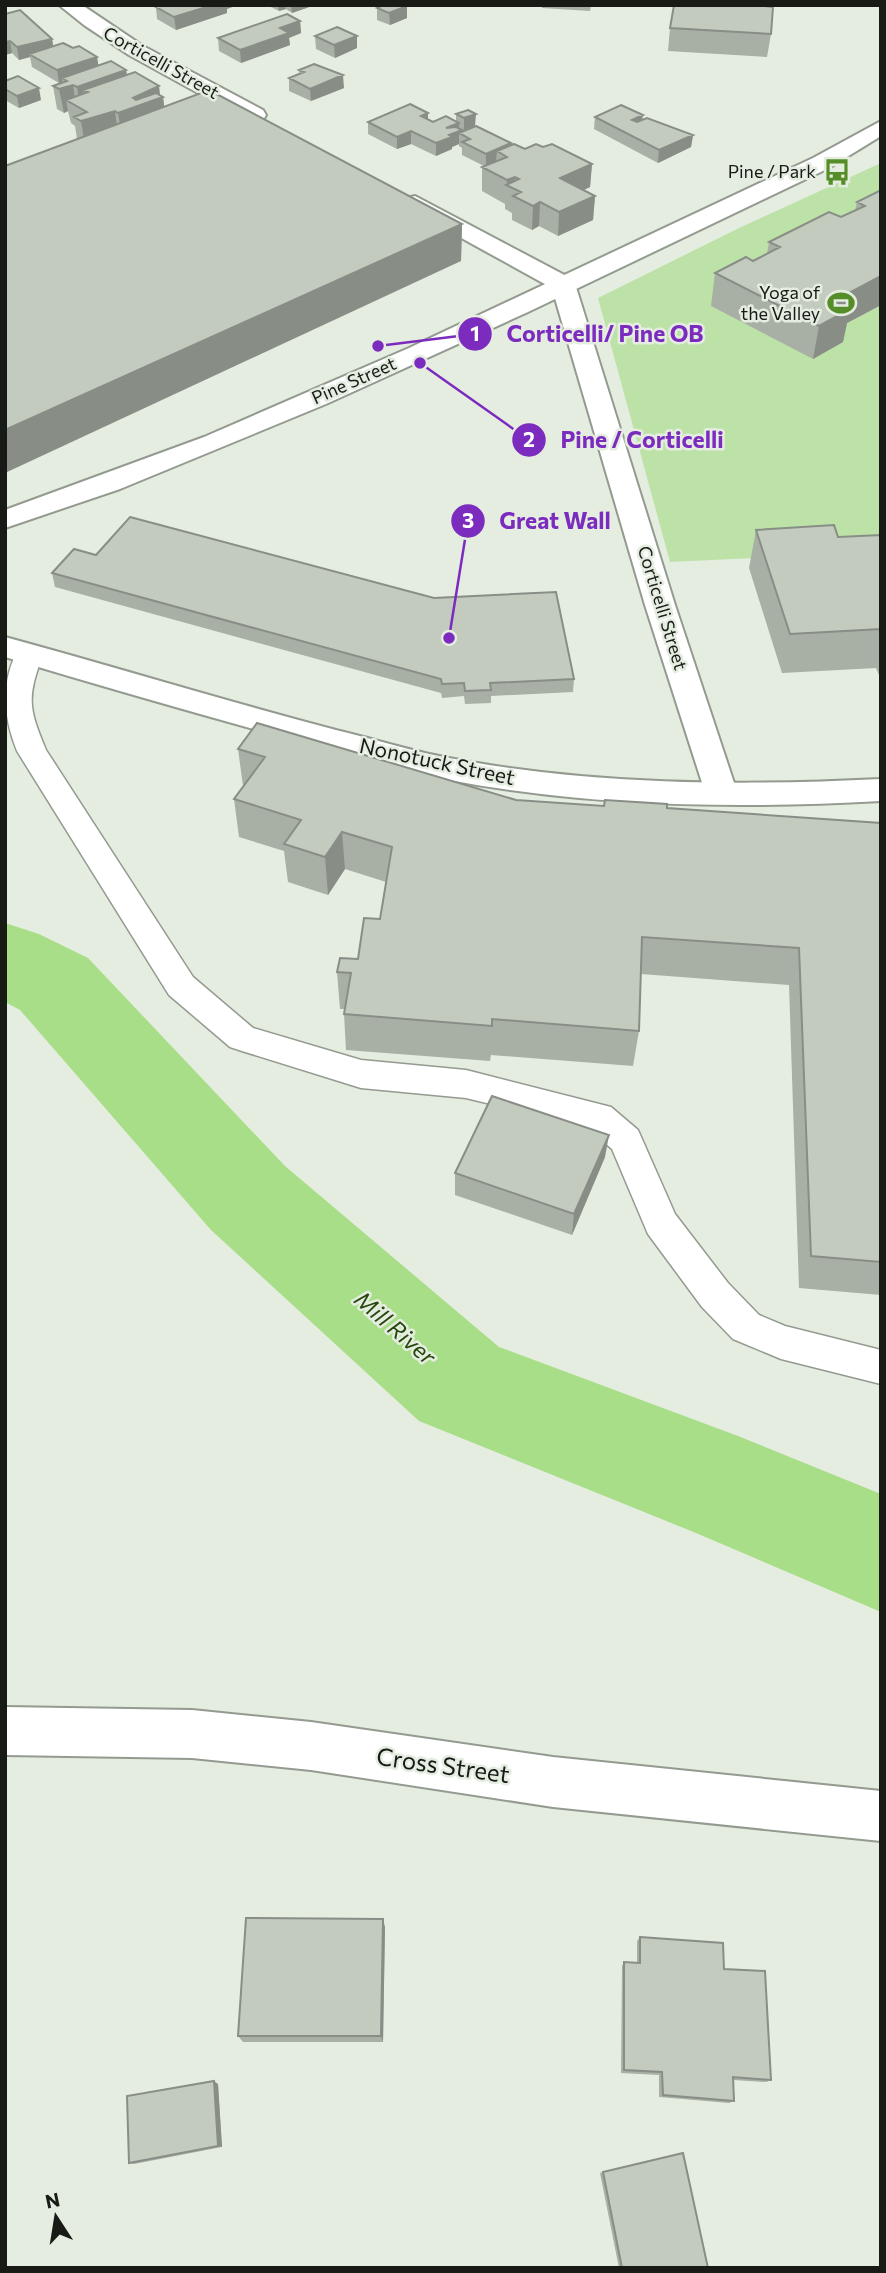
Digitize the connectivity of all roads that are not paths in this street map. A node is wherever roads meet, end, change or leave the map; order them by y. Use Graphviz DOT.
graph roads {
  1 [pos="69,5"];
  2 [pos="274,126"];
  3 [pos="881,127"];
  4 [pos="395,192"];
  5 [pos="563,284"];
  6 [pos="5,520"];
  7 [pos="17,650"];
  8 [pos="881,790"];
  9 [pos="721,792"];
  10 [pos="881,1367"];
  11 [pos="5,1731"];
  12 [pos="881,1816"];
  1 -- 2 [label="street, Corticelli Street"];
  3 -- 5 [label="street, Pine Street"];
  4 -- 5 [label="street"];
  5 -- 6 [label="street, Pine Street"];
  5 -- 9 [label="street, Corticelli Street"];
  7 -- 9 [label="street, Nonotuck Street"];
  7 -- 10 [label="lane"];
  8 -- 9 [label="street, Nonotuck Street"];
  11 -- 12 [label="street, Cross Street"];
}
